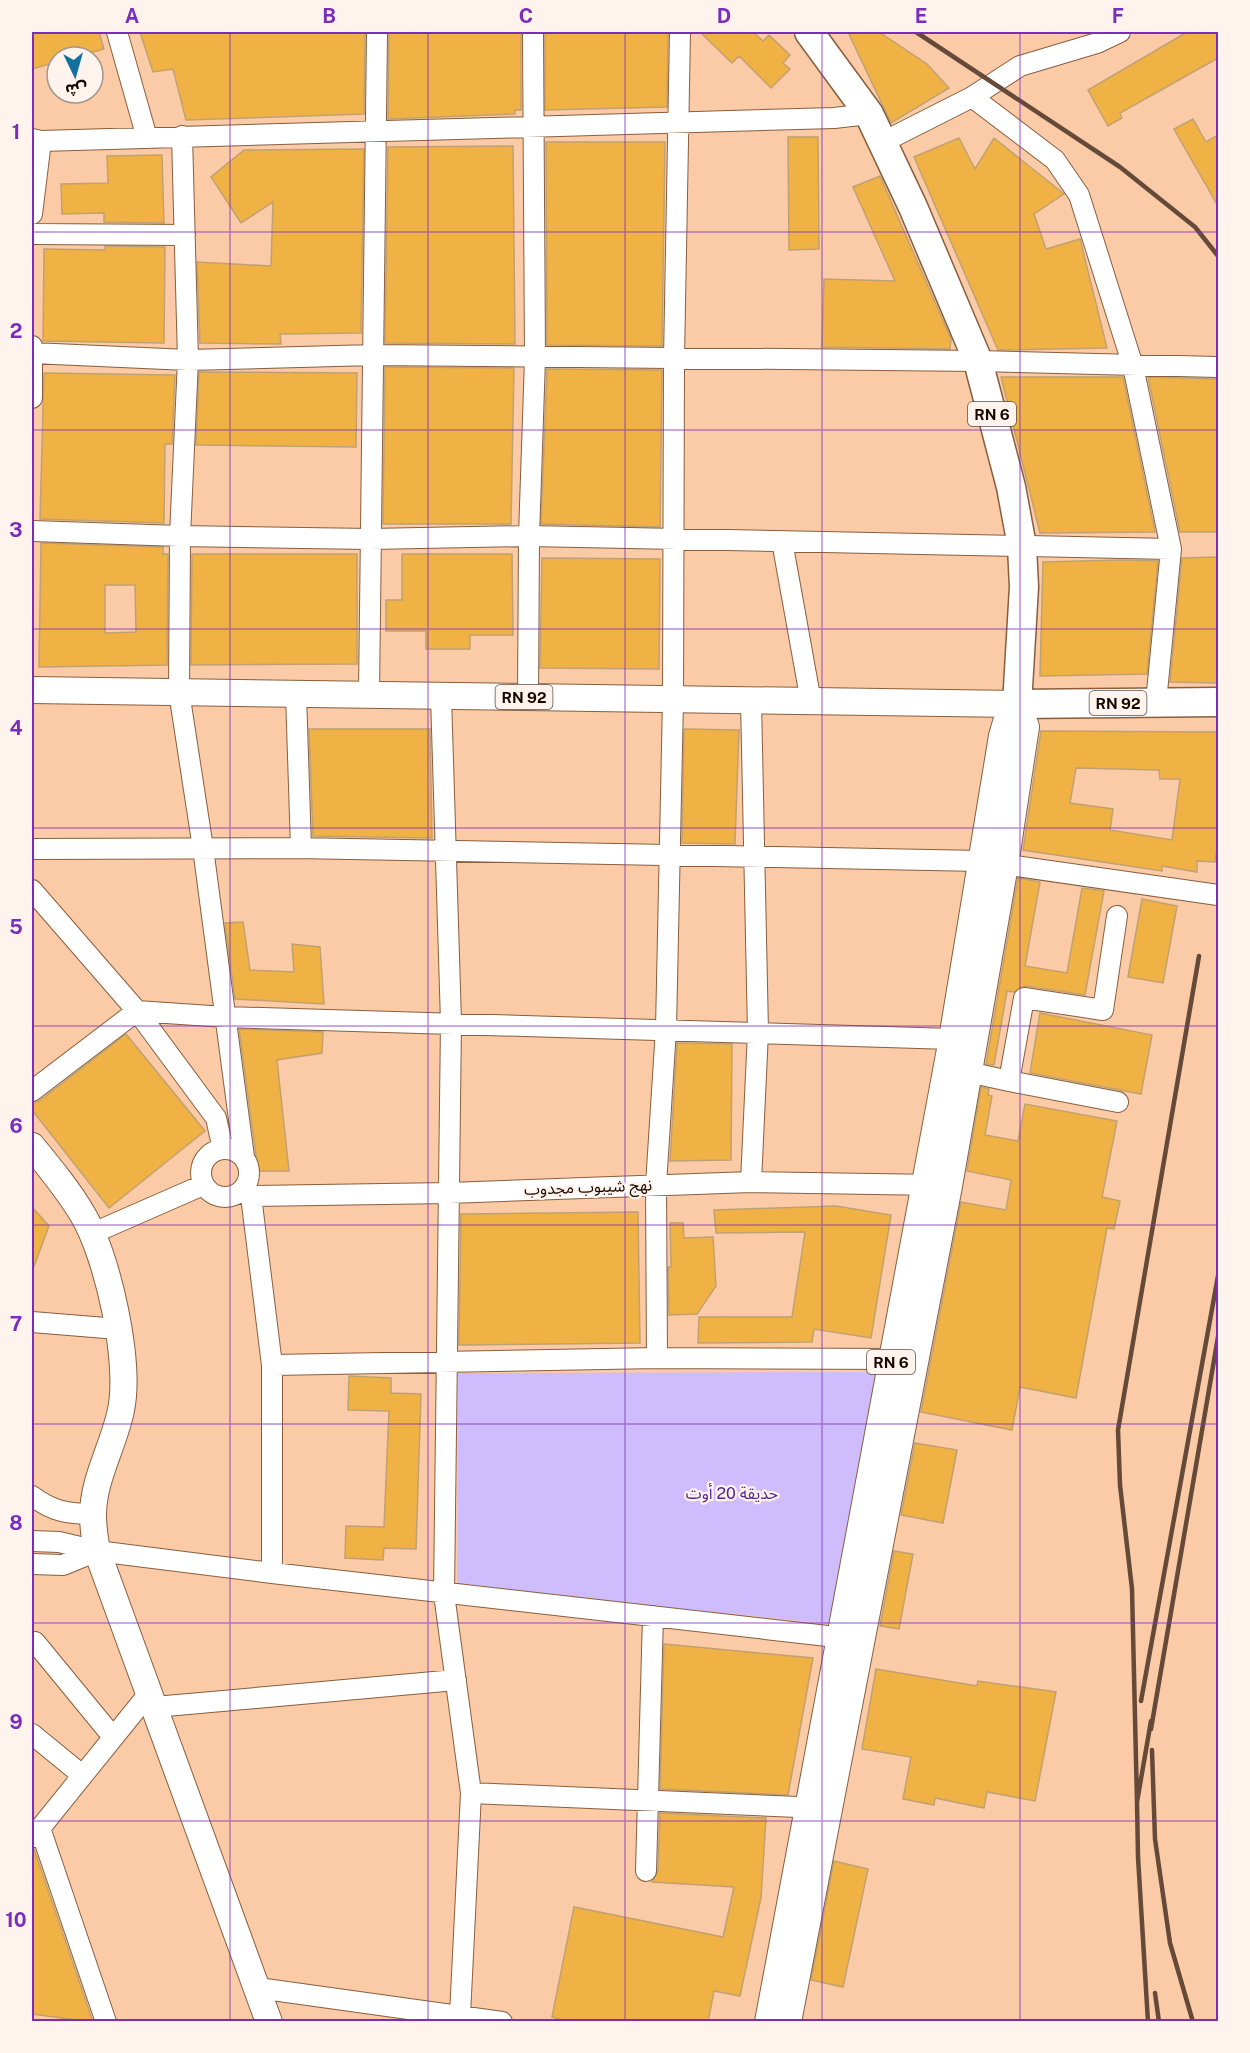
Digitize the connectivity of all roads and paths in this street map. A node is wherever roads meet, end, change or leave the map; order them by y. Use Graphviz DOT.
graph roads {
  1 [pos="117,32"];
  2 [pos="377,32"];
  3 [pos="532,32"];
  4 [pos="680,32"];
  5 [pos="809,32"];
  6 [pos="1120,32"];
  7 [pos="972,97"];
  8 [pos="869,114"];
  9 [pos="680,122"];
  10 [pos="535,127"];
  11 [pos="375,130"];
  12 [pos="182,136"];
  13 [pos="147,138"];
  14 [pos="36,140"];
  15 [pos="883,142"];
  16 [pos="32,214"];
  17 [pos="32,234"];
  18 [pos="184,235"];
  19 [pos="32,346"];
  20 [pos="32,353"];
  21 [pos="373,356"];
  22 [pos="674,358"];
  23 [pos="535,359"];
  24 [pos="188,360"];
  25 [pos="978,361"];
  26 [pos="1133,366"];
  27 [pos="1218,367"];
  28 [pos="32,398"];
  29 [pos="32,531"];
  30 [pos="180,536"];
  31 [pos="529,536"];
  32 [pos="370,539"];
  33 [pos="674,539"];
  34 [pos="782,541"];
  35 [pos="1022,546"];
  36 [pos="1171,549"];
  37 [pos="32,690"];
  38 [pos="179,692"];
  39 [pos="296,694"];
  40 [pos="369,695"];
  41 [pos="441,696"];
  42 [pos="528,697"];
  43 [pos="673,700"];
  44 [pos="751,701"];
  45 [pos="811,702"];
  46 [pos="1156,702"];
  47 [pos="1218,702"];
  48 [pos="1017,704"];
  49 [pos="203,848"];
  50 [pos="301,848"];
  51 [pos="32,849"];
  52 [pos="444,852"];
  53 [pos="669,857"];
  54 [pos="754,858"];
  55 [pos="993,863"];
  56 [pos="32,890"];
  57 [pos="1218,895"];
  58 [pos="1117,916"];
  59 [pos="137,1011"];
  60 [pos="225,1017"];
  61 [pos="451,1022"];
  62 [pos="666,1029"];
  63 [pos="758,1032"];
  64 [pos="962,1042"];
  65 [pos="968,1072"];
  66 [pos="1009,1081"];
  67 [pos="32,1091"];
  68 [pos="1118,1102"];
  69 [pos="239,1109"];
  70 [pos="216,1118"];
  71 [pos="32,1146"];
  72 [pos="223,1149"];
  73 [pos="244,1157"];
  74 [pos="751,1182"];
  75 [pos="203,1185"];
  76 [pos="656,1185"];
  77 [pos="937,1185"];
  78 [pos="246,1190"];
  79 [pos="449,1193"];
  80 [pos="91,1234"];
  81 [pos="32,1322"];
  82 [pos="118,1329"];
  83 [pos="657,1358"];
  84 [pos="903,1358"];
  85 [pos="447,1361"];
  86 [pos="272,1365"];
  87 [pos="32,1496"];
  88 [pos="93,1514"];
  89 [pos="32,1541"];
  90 [pos="97,1551"];
  91 [pos="32,1564"];
  92 [pos="272,1574"];
  93 [pos="444,1594"];
  94 [pos="653,1616"];
  95 [pos="850,1638"];
  96 [pos="35,1642"];
  97 [pos="456,1680"];
  98 [pos="152,1699"];
  99 [pos="32,1734"];
  100 [pos="113,1737"];
  101 [pos="82,1775"];
  102 [pos="471,1793"];
  103 [pos="647,1799"];
  104 [pos="818,1807"];
  105 [pos="36,1833"];
  106 [pos="646,1871"];
  107 [pos="258,1988"];
  108 [pos="460,2015"];
  109 [pos="106,2022"];
  110 [pos="269,2022"];
  111 [pos="502,2022"];
  112 [pos="768,2022"];
  113 [pos="788,2022"];
  1 -- 13 [label="street"];
  2 -- 11 [label="street"];
  3 -- 10 [label="street"];
  4 -- 9 [label="street"];
  5 -- 8 [label="highway, RN 6"];
  6 -- 7 [label="street"];
  7 -- 15 [label="street"];
  7 -- 26 [label="street"];
  8 -- 9 [label="street"];
  8 -- 15 [label="highway, RN 6"];
  9 -- 10 [label="street"];
  9 -- 22 [label="street"];
  10 -- 11 [label="street"];
  10 -- 23 [label="street"];
  11 -- 12 [label="street"];
  11 -- 21 [label="street"];
  12 -- 13 [label="street"];
  12 -- 18 [label="street"];
  13 -- 14 [label="street"];
  14 -- 16 [label="street"];
  15 -- 25 [label="highway, RN 6"];
  17 -- 18 [label="street"];
  18 -- 24 [label="street"];
  19 -- 20 [label="street"];
  20 -- 24 [label="street"];
  20 -- 28 [label="street"];
  21 -- 23 [label="street"];
  21 -- 24 [label="street"];
  21 -- 32 [label="street"];
  22 -- 23 [label="street"];
  22 -- 25 [label="street"];
  22 -- 33 [label="street"];
  23 -- 31 [label="street"];
  24 -- 30 [label="street"];
  25 -- 26 [label="street"];
  25 -- 35 [label="highway, RN 6"];
  26 -- 27 [label="street"];
  26 -- 36 [label="street"];
  29 -- 30 [label="street"];
  30 -- 32 [label="street"];
  30 -- 38 [label="street"];
  31 -- 32 [label="street"];
  31 -- 33 [label="street"];
  31 -- 42 [label="street"];
  32 -- 40 [label="street"];
  33 -- 34 [label="street"];
  33 -- 43 [label="street"];
  34 -- 35 [label="street"];
  34 -- 45 [label="street"];
  35 -- 36 [label="street"];
  35 -- 48 [label="highway, RN 6"];
  36 -- 46 [label="street"];
  37 -- 38 [label="main road, RN 92"];
  38 -- 39 [label="main road, RN 92"];
  38 -- 49 [label="street"];
  39 -- 40 [label="main road, RN 92"];
  39 -- 50 [label="street"];
  40 -- 41 [label="main road, RN 92"];
  41 -- 42 [label="main road, RN 92"];
  41 -- 52 [label="street"];
  42 -- 43 [label="main road, RN 92"];
  43 -- 44 [label="main road, RN 92"];
  43 -- 53 [label="street"];
  44 -- 45 [label="main road, RN 92"];
  44 -- 54 [label="street"];
  45 -- 48 [label="main road, RN 92"];
  46 -- 47 [label="highway, RN 92"];
  46 -- 48 [label="highway, RN 92"];
  48 -- 55 [label="main road, RN 6"];
  49 -- 50 [label="street"];
  49 -- 51 [label="street"];
  49 -- 60 [label="street"];
  50 -- 52 [label="street"];
  52 -- 53 [label="street"];
  52 -- 61 [label="street"];
  53 -- 54 [label="street"];
  53 -- 62 [label="street"];
  54 -- 55 [label="street"];
  54 -- 63 [label="street"];
  55 -- 57 [label="street"];
  55 -- 64 [label="main road, RN 6"];
  56 -- 59 [label="street"];
  58 -- 66 [label="street"];
  59 -- 60 [label="street"];
  59 -- 67 [label="street"];
  59 -- 70 [label="street"];
  60 -- 61 [label="street"];
  60 -- 69 [label="street"];
  61 -- 62 [label="street"];
  61 -- 79 [label="street"];
  62 -- 63 [label="street"];
  62 -- 76 [label="street"];
  63 -- 64 [label="street"];
  63 -- 74 [label="street"];
  64 -- 65 [label="main road, RN 6"];
  64 -- 77 [label="main road, RN 6"];
  65 -- 66 [label="street"];
  65 -- 77 [label="main road, RN 6"];
  66 -- 68 [label="street"];
  69 -- 70 [label="street"];
  69 -- 73 [label="street"];
  70 -- 72 [label="street"];
  71 -- 80 [label="main road"];
  72 -- 73 [label="street"];
  72 -- 75 [label="street"];
  73 -- 78 [label="street"];
  74 -- 76 [label="street, نهج شيبوب مجدوب"];
  74 -- 77 [label="street, نهج شيبوب مجدوب"];
  75 -- 78 [label="street"];
  75 -- 80 [label="street"];
  76 -- 79 [label="street, نهج شيبوب مجدوب"];
  76 -- 83 [label="street"];
  77 -- 84 [label="main road, RN 6"];
  78 -- 79 [label="street, نهج شيبوب مجدوب"];
  78 -- 86 [label="street"];
  79 -- 85 [label="street"];
  80 -- 82 [label="main road"];
  81 -- 82 [label="street"];
  82 -- 88 [label="main road"];
  83 -- 84 [label="street"];
  83 -- 85 [label="street"];
  84 -- 95 [label="main road, RN 6"];
  85 -- 86 [label="street"];
  85 -- 93 [label="street"];
  86 -- 92 [label="street"];
  87 -- 88 [label="street"];
  88 -- 90 [label="main road"];
  89 -- 90 [label="street"];
  90 -- 91 [label="street"];
  90 -- 92 [label="street"];
  90 -- 98 [label="main road"];
  92 -- 93 [label="street"];
  93 -- 94 [label="street"];
  93 -- 97 [label="street"];
  94 -- 95 [label="street"];
  94 -- 103 [label="street"];
  95 -- 104 [label="main road, RN 6"];
  96 -- 100 [label="street"];
  97 -- 98 [label="street"];
  97 -- 102 [label="street"];
  98 -- 100 [label="street"];
  98 -- 107 [label="main road"];
  99 -- 101 [label="street"];
  100 -- 101 [label="street"];
  101 -- 105 [label="street"];
  102 -- 103 [label="street"];
  102 -- 108 [label="street"];
  103 -- 104 [label="street"];
  103 -- 106 [label="street"];
  104 -- 112 [label="main road, RN 6"];
  104 -- 113 [label="main road, RN 6"];
  105 -- 109 [label="street"];
  107 -- 108 [label="street"];
  107 -- 110 [label="main road"];
  108 -- 111 [label="street"];
}
